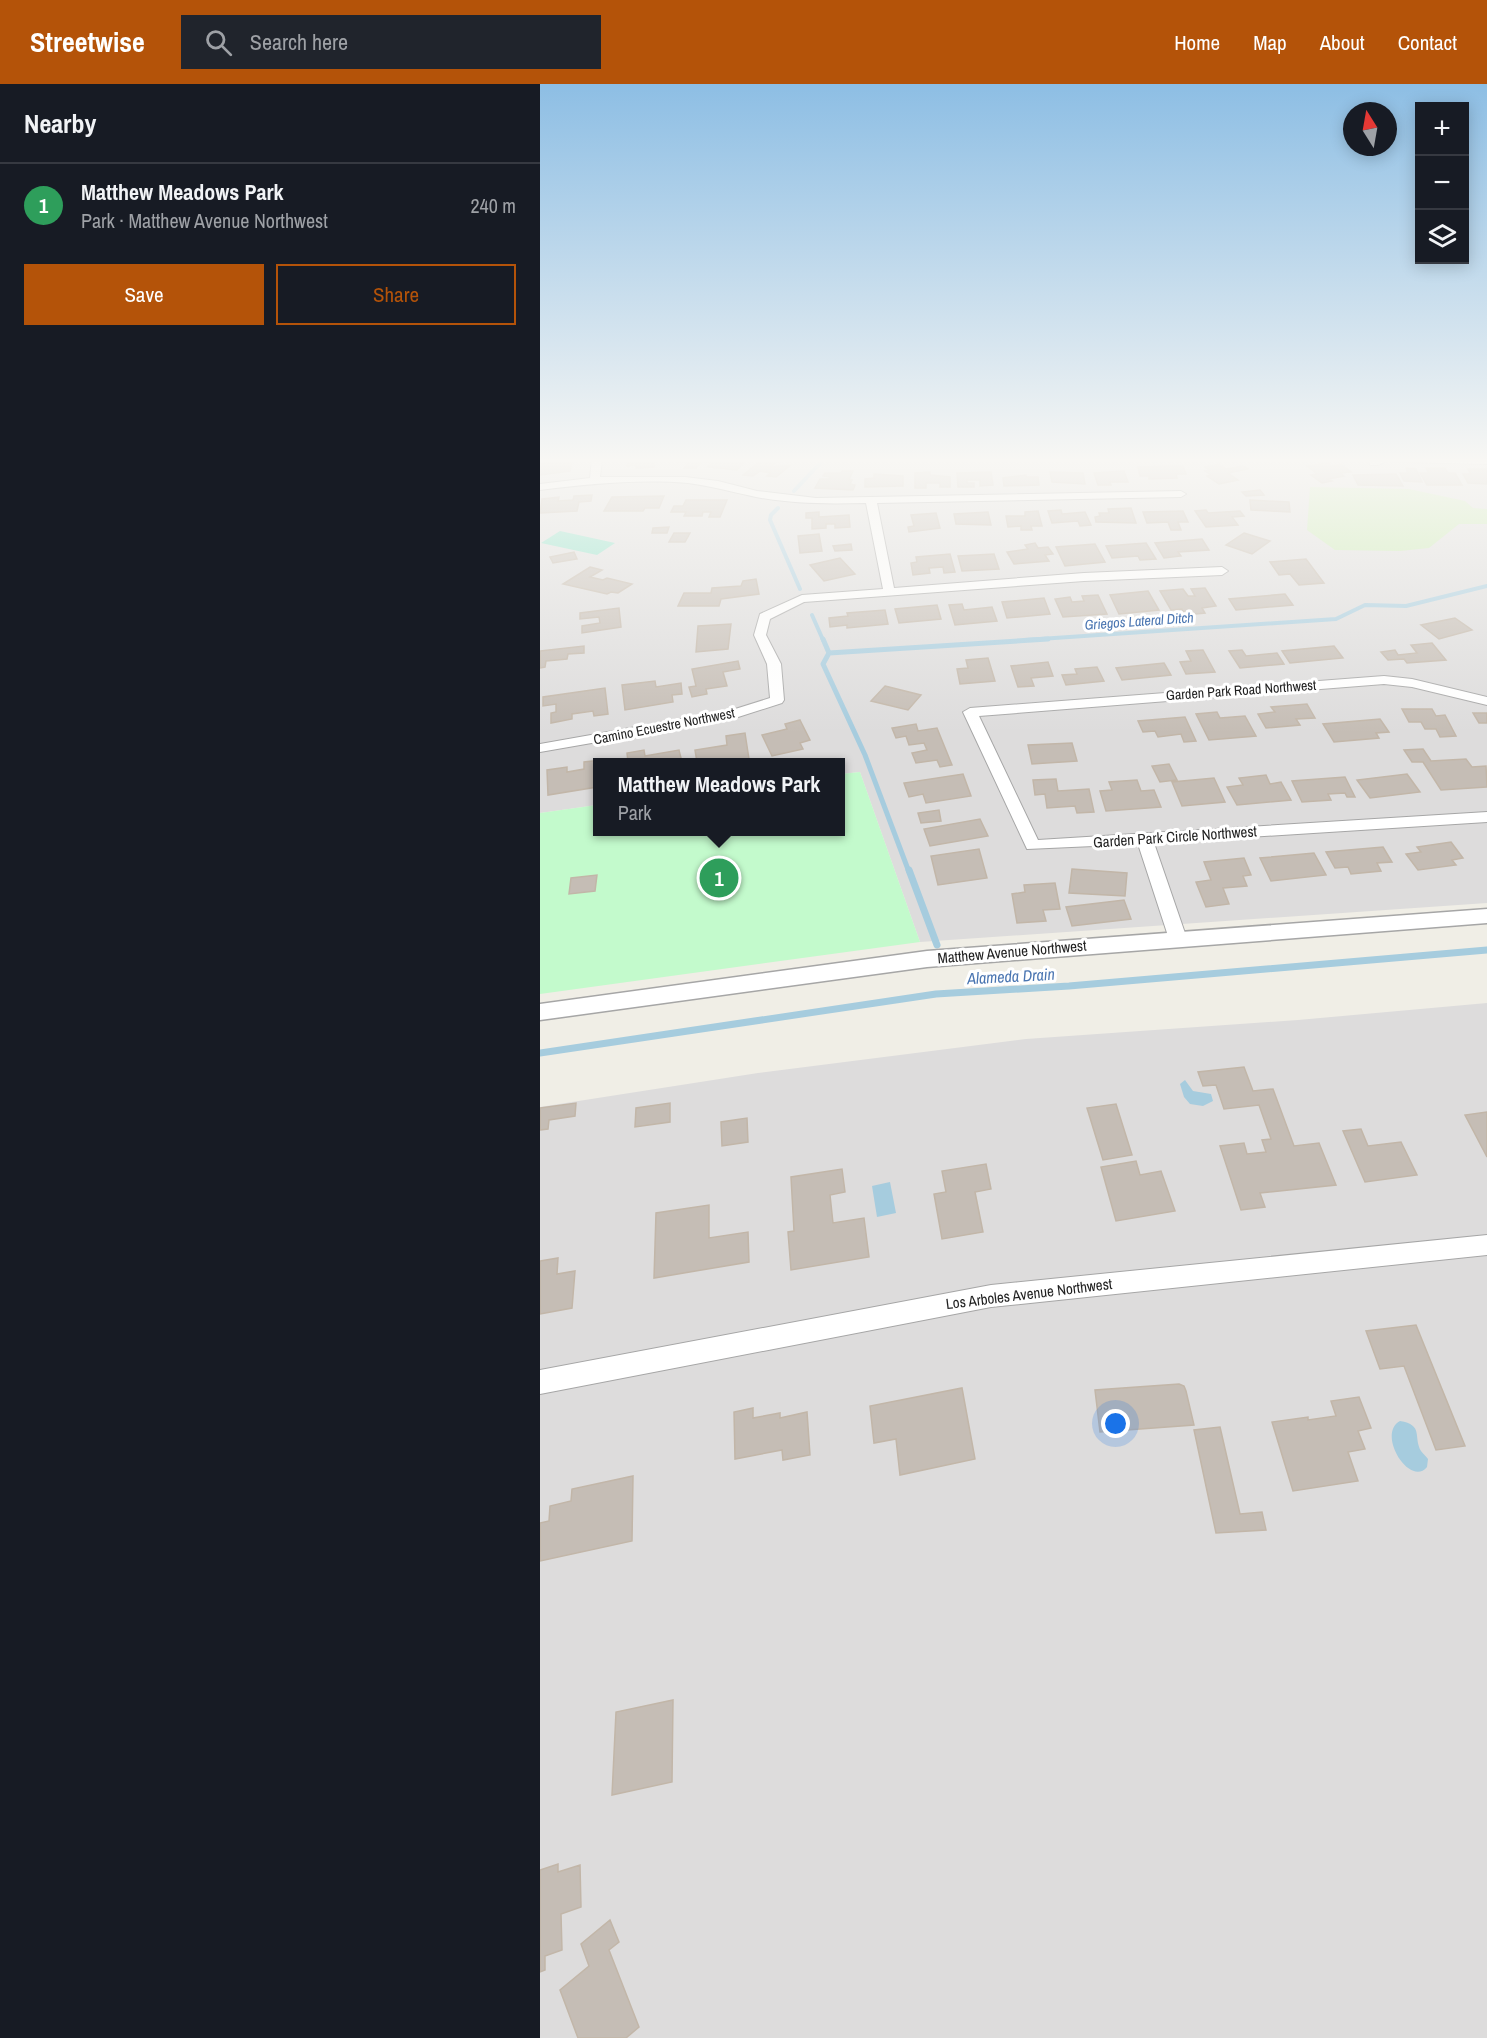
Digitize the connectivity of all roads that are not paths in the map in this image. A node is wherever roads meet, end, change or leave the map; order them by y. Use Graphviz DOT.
graph roads {
  1 [pos="880,550"];
  2 [pos="1222,571"];
  3 [pos="889,591"];
  4 [pos="1487,701"];
  5 [pos="993,709"];
  6 [pos="540,748"];
  7 [pos="1487,817"];
  8 [pos="1145,839"];
  9 [pos="1487,916"];
  10 [pos="1178,939"];
  11 [pos="540,1012"];
  12 [pos="1487,1245"];
  13 [pos="540,1382"];
  1 -- 3 [label="street"];
  2 -- 3 [label="street, Camino Ecuestre Northwest"];
  3 -- 6 [label="street, Camino Ecuestre Northwest"];
  4 -- 5 [label="street, Garden Park Road Northwest"];
  5 -- 8 [label="street, Garden Park Circle Northwest"];
  7 -- 8 [label="street, Garden Park Circle Northwest"];
  8 -- 10 [label="street"];
  9 -- 10 [label="street, Matthew Avenue Northwest"];
  10 -- 11 [label="street, Matthew Avenue Northwest"];
  12 -- 13 [label="street, Los Arboles Avenue Northwest"];
}
